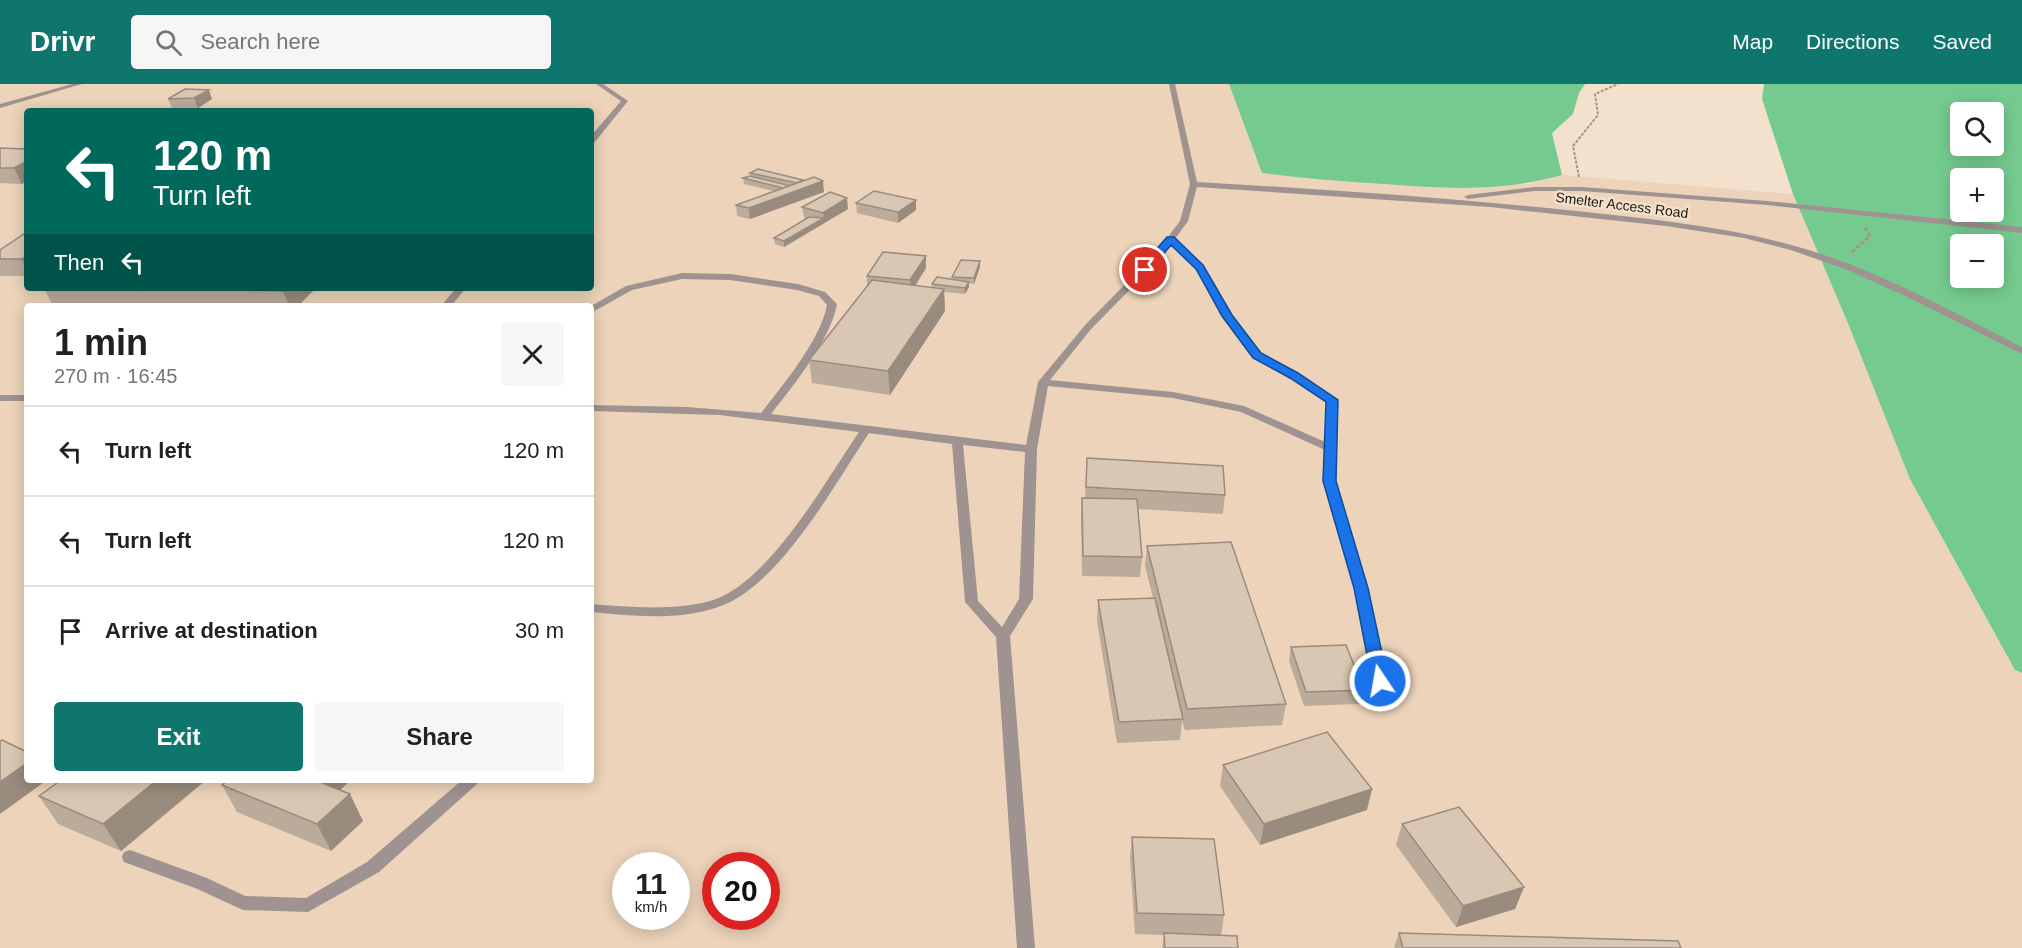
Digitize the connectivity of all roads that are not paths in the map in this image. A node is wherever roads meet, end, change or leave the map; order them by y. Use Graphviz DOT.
graph roads {
  1 [pos="79,84"];
  2 [pos="599,84"];
  3 [pos="1172,84"];
  4 [pos="0,106"];
  5 [pos="594,137"];
  6 [pos="1194,184"];
  7 [pos="1448,200"];
  8 [pos="2022,230"];
  9 [pos="1171,240"];
  10 [pos="458,291"];
  11 [pos="448,303"];
  12 [pos="594,308"];
  13 [pos="2022,351"];
  14 [pos="1043,382"];
  15 [pos="0,398"];
  16 [pos="24,398"];
  17 [pos="594,408"];
  18 [pos="763,417"];
  19 [pos="865,430"];
  20 [pos="957,443"];
  21 [pos="1330,448"];
  22 [pos="1031,449"];
  23 [pos="594,608"];
  24 [pos="1003,636"];
  25 [pos="1380,681"];
  26 [pos="469,783"];
  27 [pos="130,857"];
  28 [pos="1026,948"];
  1 -- 4 [label="lane"];
  2 -- 5 [label="lane"];
  3 -- 6 [label="lane"];
  6 -- 7 [label="lane, Smelter Access Road"];
  6 -- 9 [label="lane"];
  7 -- 8 [label="lane"];
  7 -- 13 [label="lane, Smelter Access Road"];
  9 -- 14 [label="lane"];
  9 -- 21 [label="lane"];
  10 -- 11 [label="lane"];
  12 -- 18 [label="lane"];
  14 -- 21 [label="lane"];
  14 -- 22 [label="lane"];
  15 -- 16 [label="lane"];
  17 -- 18 [label="lane"];
  18 -- 19 [label="lane"];
  19 -- 20 [label="lane"];
  19 -- 23 [label="lane"];
  20 -- 22 [label="lane"];
  20 -- 24 [label="lane"];
  21 -- 25 [label="lane"];
  22 -- 24 [label="lane"];
  24 -- 28 [label="lane"];
  26 -- 27 [label="lane"];
}
